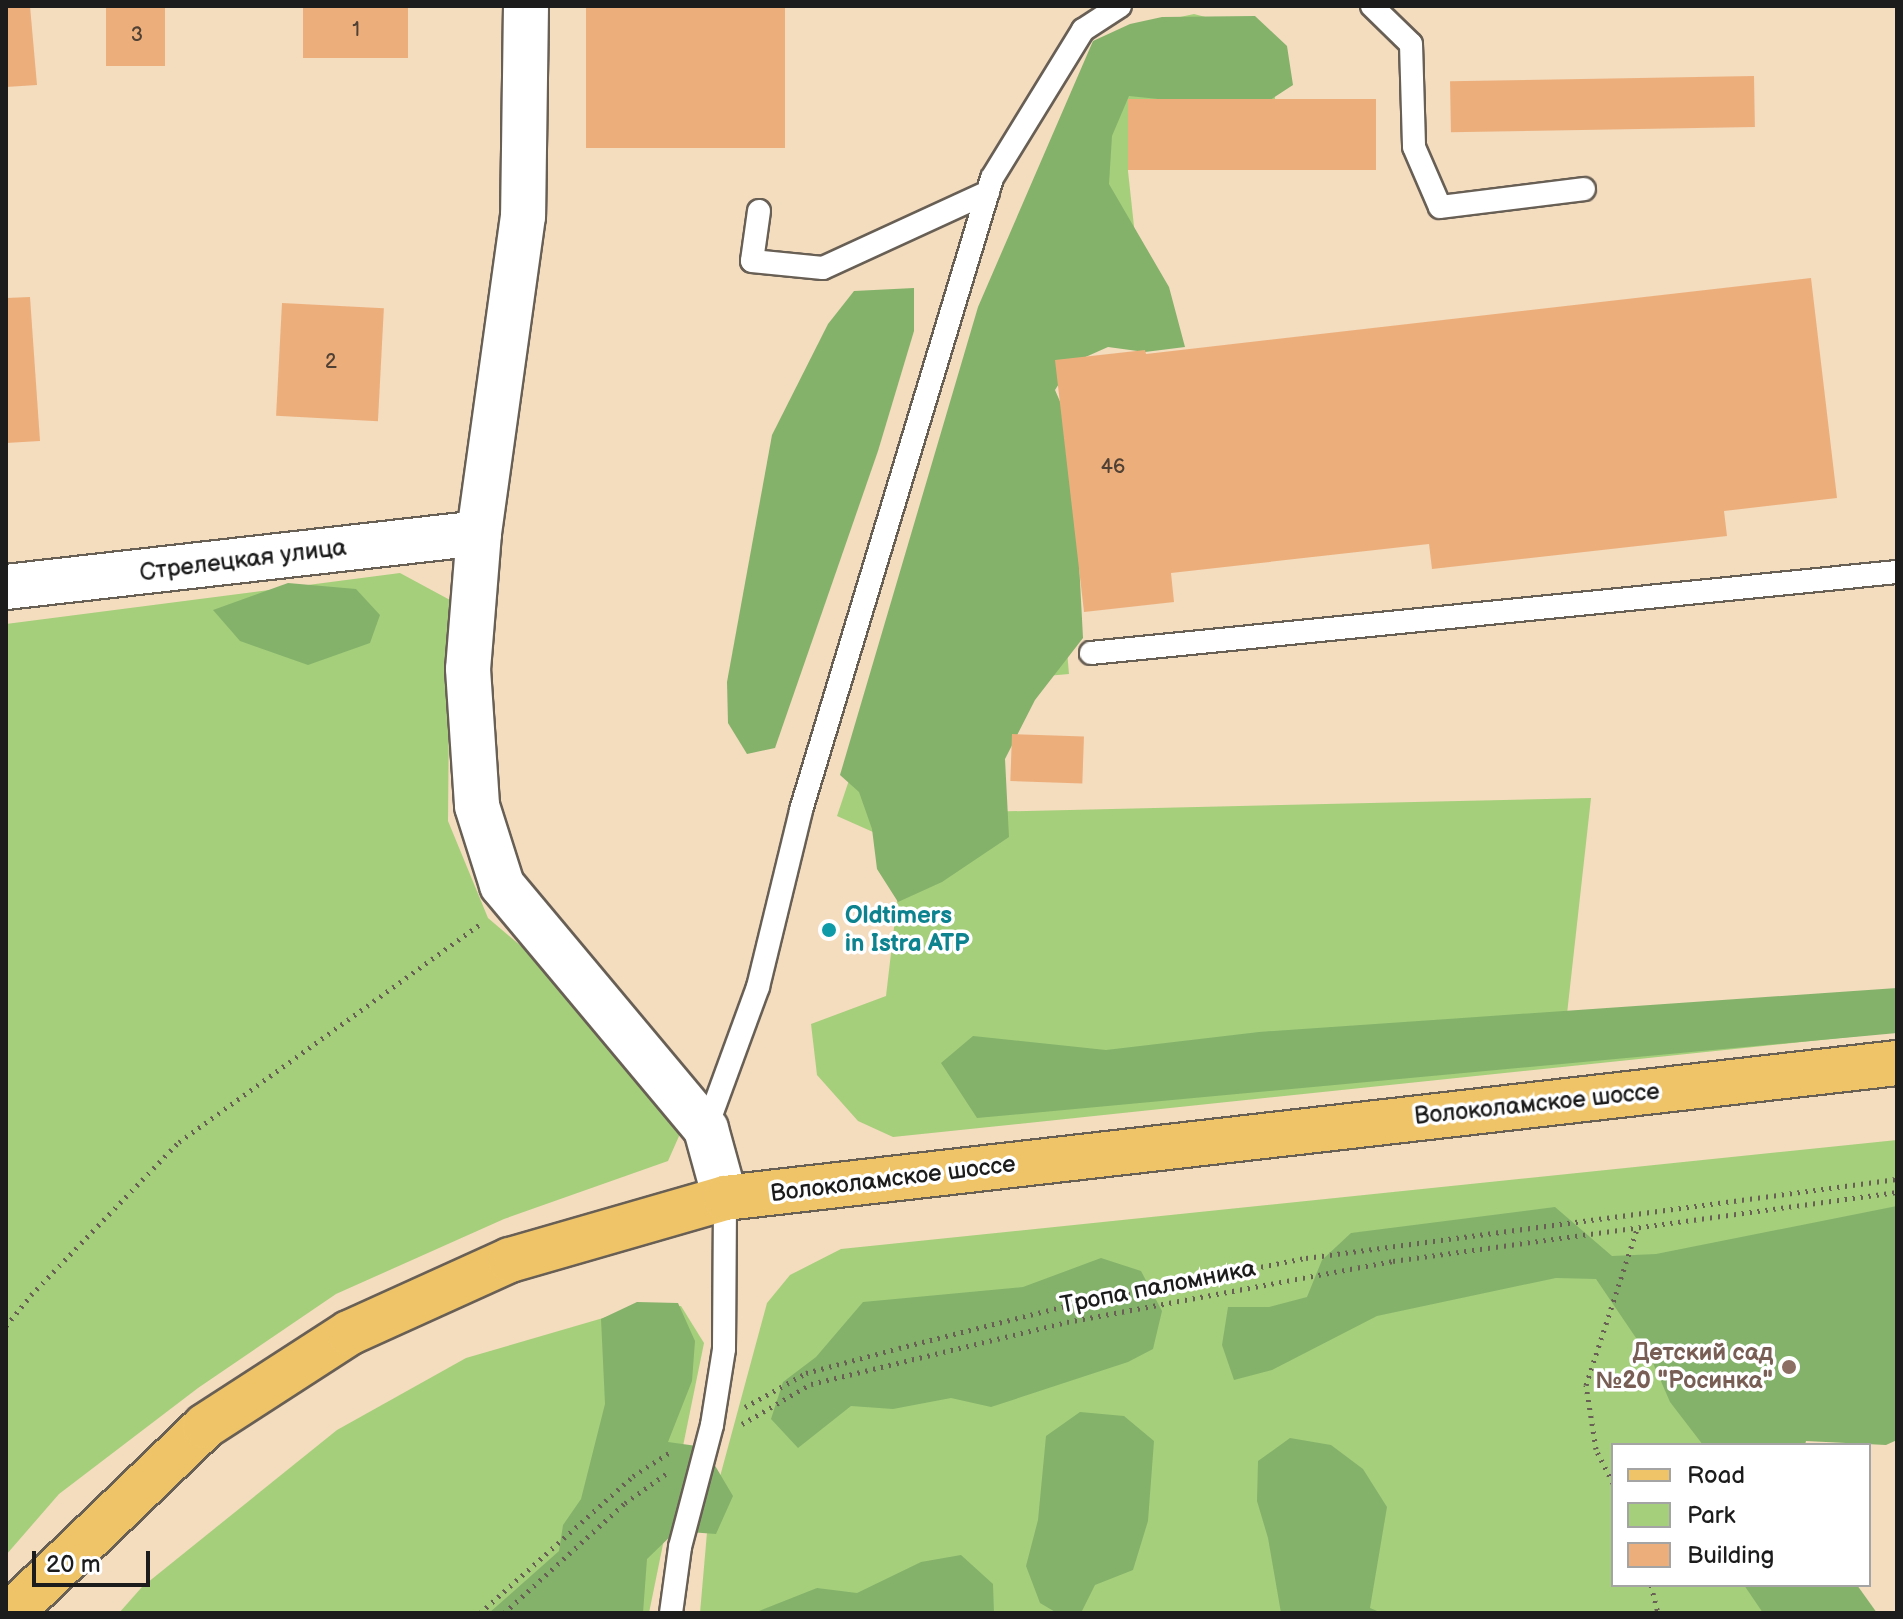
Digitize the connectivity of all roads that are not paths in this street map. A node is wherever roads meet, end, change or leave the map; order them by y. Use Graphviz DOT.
graph roads {
  1 [pos="526,6"];
  2 [pos="1120,6"];
  3 [pos="1372,6"];
  4 [pos="1584,189"];
  5 [pos="988,192"];
  6 [pos="759,211"];
  7 [pos="479,533"];
  8 [pos="1897,572"];
  9 [pos="6,587"];
  10 [pos="1091,653"];
  11 [pos="1897,1063"];
  12 [pos="706,1129"];
  13 [pos="725,1198"];
  14 [pos="11,1613"];
  15 [pos="671,1613"];
  1 -- 7 [label="street"];
  2 -- 5 [label="lane"];
  3 -- 4 [label="lane"];
  5 -- 6 [label="lane"];
  5 -- 12 [label="lane"];
  7 -- 9 [label="street, Стрелецкая улица"];
  7 -- 12 [label="street"];
  8 -- 10 [label="lane"];
  11 -- 13 [label="main road, Волоколамское шоссе"];
  12 -- 13 [label="street"];
  13 -- 14 [label="main road, Волоколамское шоссе"];
  13 -- 15 [label="lane"];
}
